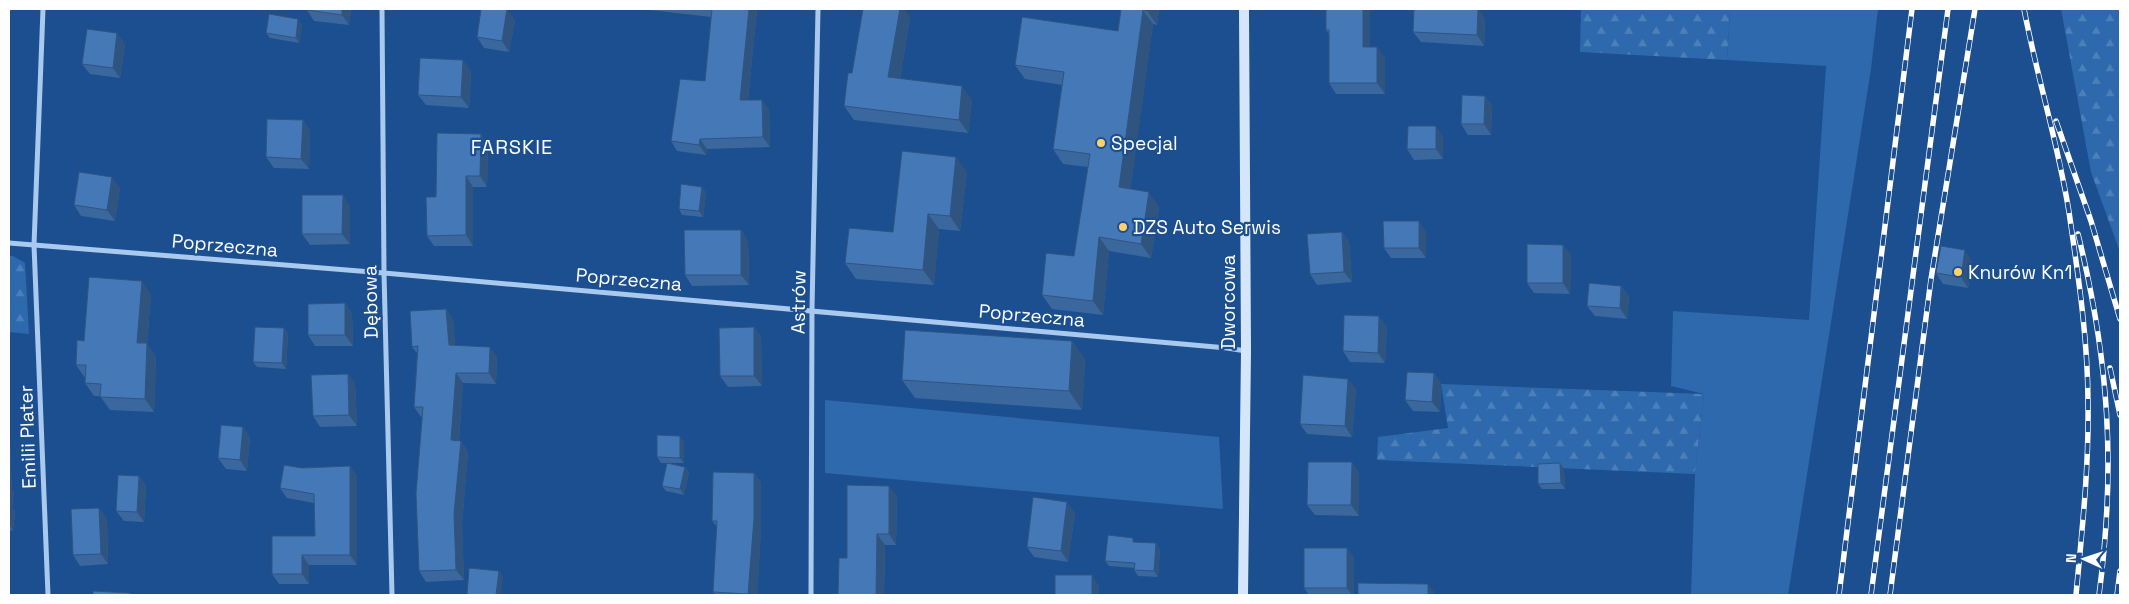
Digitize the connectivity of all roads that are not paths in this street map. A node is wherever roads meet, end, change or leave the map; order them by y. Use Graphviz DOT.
graph roads {
  1 [pos="43,9"];
  2 [pos="382,9"];
  3 [pos="818,9"];
  4 [pos="1244,9"];
  5 [pos="9,243"];
  6 [pos="34,245"];
  7 [pos="384,272"];
  8 [pos="812,310"];
  9 [pos="1246,351"];
  10 [pos="48,595"];
  11 [pos="392,595"];
  12 [pos="811,595"];
  13 [pos="1244,595"];
  1 -- 6 [label="street, Emilii Plater"];
  2 -- 7 [label="street, Dębowa"];
  3 -- 8 [label="street, Astrów"];
  4 -- 9 [label="main road, Dworcowa"];
  5 -- 6 [label="street, Poprzeczna"];
  6 -- 7 [label="street, Poprzeczna"];
  6 -- 10 [label="street, Emilii Plater"];
  7 -- 8 [label="street, Poprzeczna"];
  7 -- 11 [label="street, Dębowa"];
  8 -- 9 [label="street, Poprzeczna"];
  8 -- 12 [label="street, Astrów"];
  9 -- 13 [label="main road, Dworcowa"];
}
